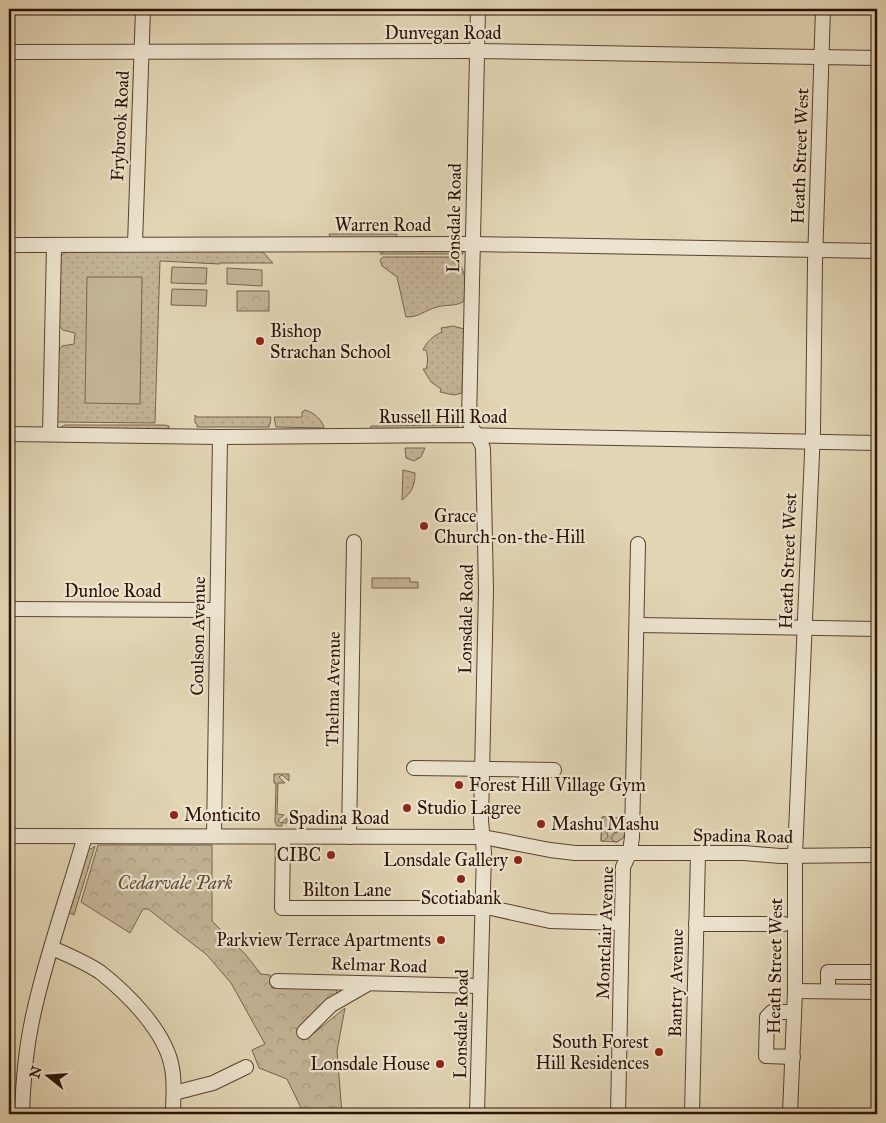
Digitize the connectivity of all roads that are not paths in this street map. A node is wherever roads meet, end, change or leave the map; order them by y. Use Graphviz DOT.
graph roads {
  1 [pos="143,9"];
  2 [pos="478,9"];
  3 [pos="823,9"];
  4 [pos="476,51"];
  5 [pos="9,52"];
  6 [pos="142,52"];
  7 [pos="823,57"];
  8 [pos="877,58"];
  9 [pos="135,244"];
  10 [pos="473,244"];
  11 [pos="9,245"];
  12 [pos="54,245"];
  13 [pos="816,250"];
  14 [pos="877,251"];
  15 [pos="9,434"];
  16 [pos="50,434"];
  17 [pos="477,436"];
  18 [pos="220,437"];
  19 [pos="812,442"];
  20 [pos="877,443"];
  21 [pos="354,542"];
  22 [pos="638,544"];
  23 [pos="9,609"];
  24 [pos="216,610"];
  25 [pos="638,625"];
  26 [pos="805,628"];
  27 [pos="877,629"];
  28 [pos="414,768"];
  29 [pos="482,769"];
  30 [pos="554,770"];
  31 [pos="9,836"];
  32 [pos="85,836"];
  33 [pos="214,836"];
  34 [pos="283,837"];
  35 [pos="349,837"];
  36 [pos="482,837"];
  37 [pos="630,852"];
  38 [pos="698,853"];
  39 [pos="877,855"];
  40 [pos="795,856"];
  41 [pos="482,908"];
  42 [pos="622,923"];
  43 [pos="696,924"];
  44 [pos="784,924"];
  45 [pos="52,948"];
  46 [pos="877,972"];
  47 [pos="277,981"];
  48 [pos="369,984"];
  49 [pos="480,986"];
  50 [pos="795,991"];
  51 [pos="828,992"];
  52 [pos="877,992"];
  53 [pos="794,1012"];
  54 [pos="304,1032"];
  55 [pos="793,1056"];
  56 [pos="246,1067"];
  57 [pos="174,1093"];
  58 [pos="22,1114"];
  59 [pos="173,1114"];
  60 [pos="478,1114"];
  61 [pos="618,1114"];
  62 [pos="692,1114"];
  63 [pos="790,1114"];
  1 -- 6 [label="street, Frybrook Road"];
  2 -- 4 [label="street, Lonsdale Road"];
  3 -- 7 [label="street, Heath Street West"];
  4 -- 6 [label="street, Dunvegan Road"];
  4 -- 7 [label="street, Dunvegan Road"];
  4 -- 10 [label="street, Lonsdale Road"];
  5 -- 6 [label="street, Dunvegan Road"];
  6 -- 9 [label="street, Frybrook Road"];
  7 -- 8 [label="street, Dunvegan Road"];
  7 -- 13 [label="street, Heath Street West"];
  9 -- 10 [label="street, Warren Road"];
  9 -- 12 [label="street, Warren Road"];
  10 -- 13 [label="street, Warren Road"];
  10 -- 17 [label="street, Lonsdale Road"];
  11 -- 12 [label="street, Warren Road"];
  12 -- 16 [label="street"];
  13 -- 14 [label="street, Warren Road"];
  13 -- 19 [label="street, Heath Street West"];
  15 -- 16 [label="street, Russell Hill Road"];
  16 -- 18 [label="street, Russell Hill Road"];
  17 -- 18 [label="street, Russell Hill Road"];
  17 -- 19 [label="street, Russell Hill Road"];
  17 -- 29 [label="street, Lonsdale Road"];
  18 -- 24 [label="street, Coulson Avenue"];
  19 -- 20 [label="street, Russell Hill Road"];
  19 -- 26 [label="street, Heath Street West"];
  21 -- 35 [label="street, Thelma Avenue"];
  22 -- 25 [label="street, Montclair Avenue"];
  23 -- 24 [label="street, Dunloe Road"];
  24 -- 33 [label="street, Coulson Avenue"];
  25 -- 26 [label="street"];
  25 -- 37 [label="street, Montclair Avenue"];
  26 -- 27 [label="street"];
  26 -- 40 [label="street, Heath Street West"];
  28 -- 29 [label="street"];
  29 -- 30 [label="street"];
  29 -- 36 [label="street, Lonsdale Road"];
  31 -- 32 [label="street, Spadina Road"];
  32 -- 33 [label="street, Spadina Road"];
  32 -- 45 [label="street"];
  33 -- 34 [label="street, Spadina Road"];
  34 -- 35 [label="street, Spadina Road"];
  34 -- 41 [label="street, Bilton Lane"];
  35 -- 36 [label="street, Spadina Road"];
  36 -- 37 [label="street, Spadina Road"];
  36 -- 41 [label="street, Lonsdale Road"];
  37 -- 38 [label="street, Spadina Road"];
  37 -- 42 [label="street, Montclair Avenue"];
  38 -- 40 [label="street, Spadina Road"];
  38 -- 43 [label="street, Bantry Avenue"];
  39 -- 40 [label="street, Spadina Road"];
  40 -- 50 [label="street, Heath Street West"];
  41 -- 42 [label="street"];
  41 -- 49 [label="street, Lonsdale Road"];
  42 -- 61 [label="street, Montclair Avenue"];
  43 -- 44 [label="street"];
  43 -- 62 [label="street, Bantry Avenue"];
  45 -- 57 [label="street"];
  45 -- 58 [label="street"];
  46 -- 51 [label="street"];
  47 -- 48 [label="street, Relmar Road"];
  48 -- 49 [label="street, Relmar Road"];
  48 -- 54 [label="street"];
  49 -- 60 [label="street, Lonsdale Road"];
  50 -- 51 [label="street"];
  50 -- 53 [label="street, Heath Street West"];
  51 -- 52 [label="street"];
  53 -- 55 [label="street, Heath Street West"];
  53 -- 55 [label="street"];
  55 -- 63 [label="street, Heath Street West"];
  56 -- 57 [label="street"];
  57 -- 59 [label="street"];
}
